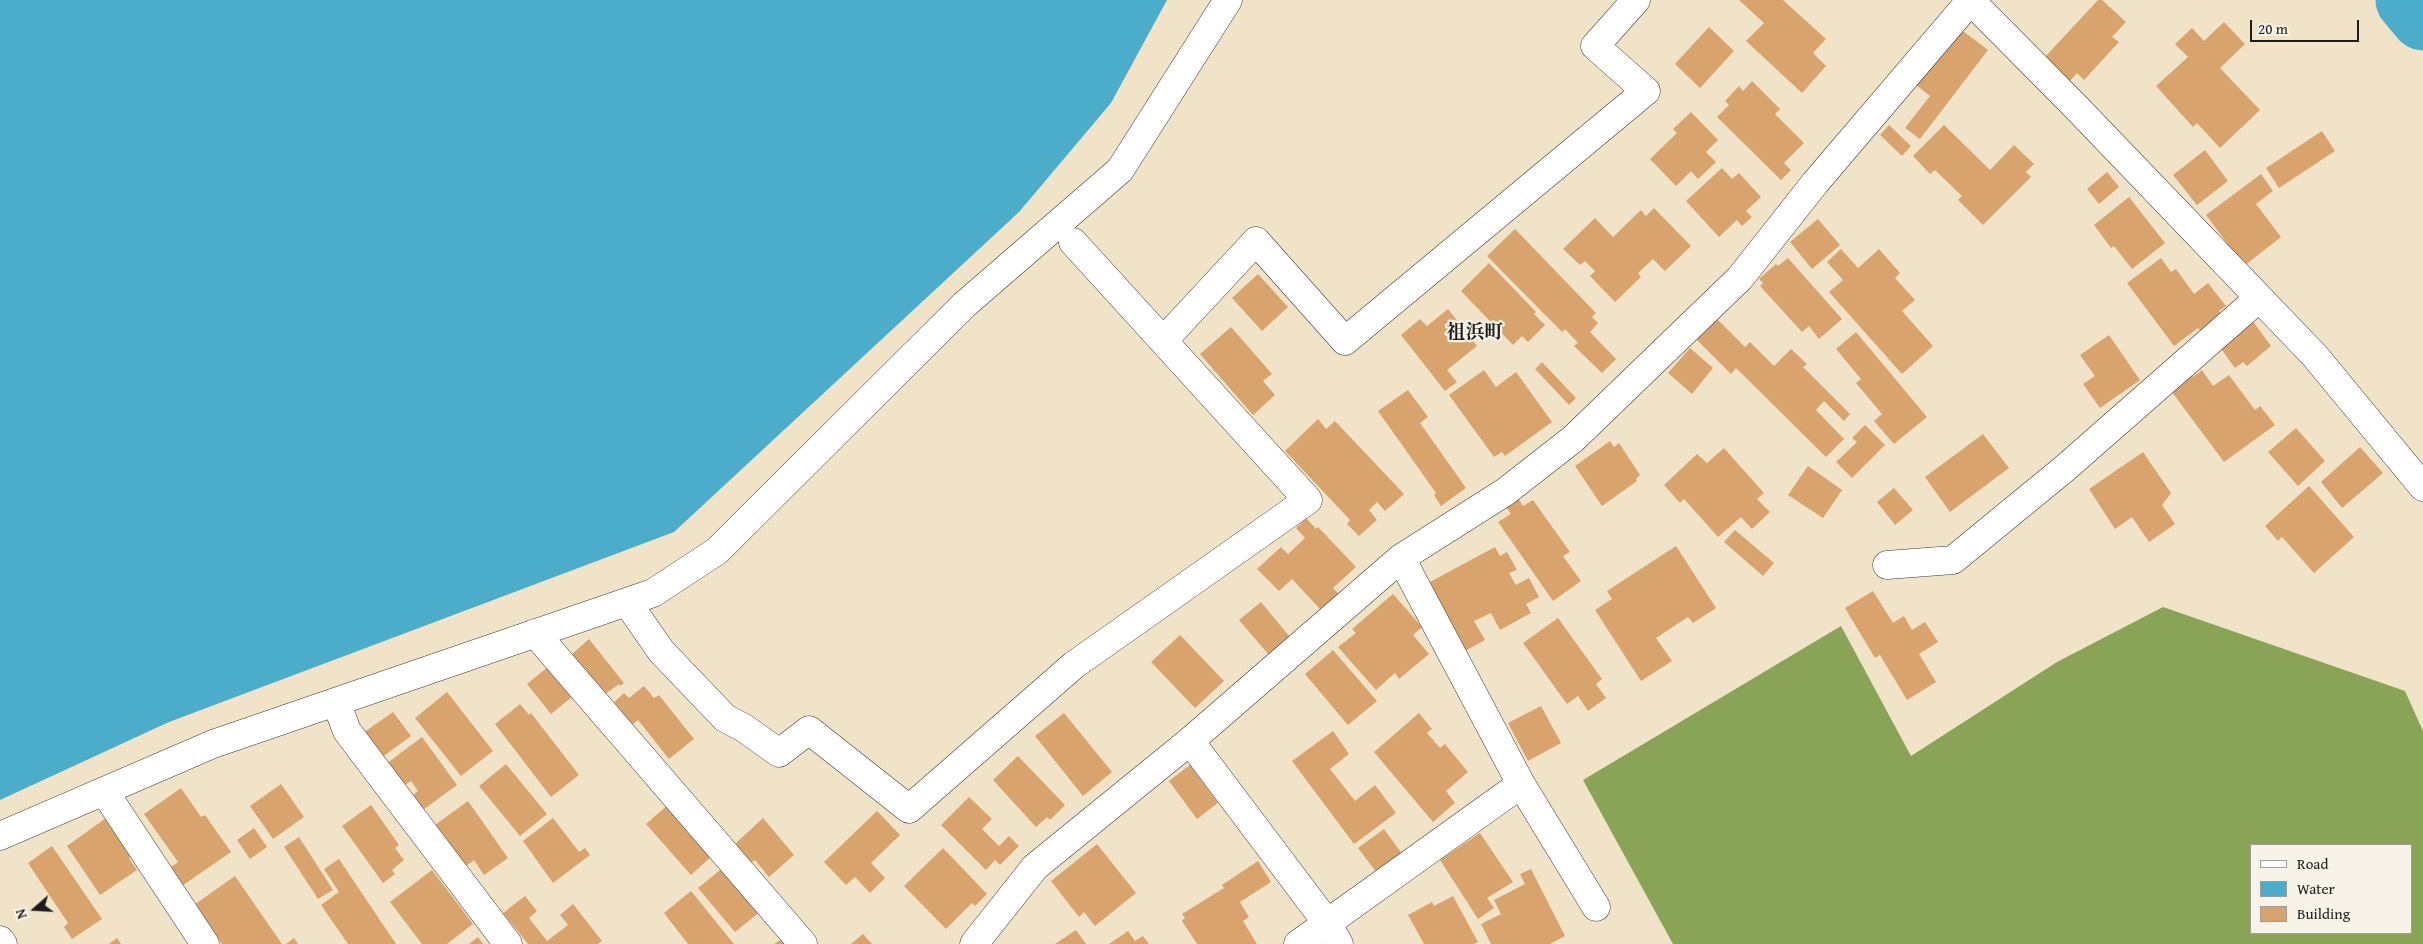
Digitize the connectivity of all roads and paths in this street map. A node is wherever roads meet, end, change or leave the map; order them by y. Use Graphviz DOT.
graph roads {
  1 [pos="1228,0"];
  2 [pos="1636,0"];
  3 [pos="1971,1"];
  4 [pos="1072,242"];
  5 [pos="2259,298"];
  6 [pos="1163,341"];
  7 [pos="2423,487"];
  8 [pos="1401,558"];
  9 [pos="1888,565"];
  10 [pos="627,602"];
  11 [pos="535,633"];
  12 [pos="336,702"];
  13 [pos="1190,741"];
  14 [pos="1521,784"];
  15 [pos="104,791"];
  16 [pos="0,836"];
  17 [pos="1596,907"];
  18 [pos="1333,934"];
  19 [pos="0,940"];
  20 [pos="3,944"];
  21 [pos="205,944"];
  22 [pos="508,944"];
  23 [pos="804,944"];
  24 [pos="974,944"];
  25 [pos="1298,944"];
  1 -- 10 [label="street"];
  2 -- 6 [label="street"];
  3 -- 5 [label="street"];
  3 -- 8 [label="street"];
  4 -- 6 [label="street"];
  5 -- 7 [label="street"];
  5 -- 9 [label="street"];
  6 -- 10 [label="street"];
  8 -- 13 [label="street"];
  8 -- 14 [label="street"];
  10 -- 11 [label="street"];
  11 -- 12 [label="street"];
  11 -- 23 [label="street"];
  12 -- 15 [label="street"];
  12 -- 22 [label="street"];
  13 -- 18 [label="street"];
  13 -- 24 [label="street"];
  14 -- 17 [label="street"];
  14 -- 18 [label="street"];
  15 -- 16 [label="street"];
  15 -- 21 [label="street"];
  18 -- 25 [label="street"];
  19 -- 20 [label="street"];
}
